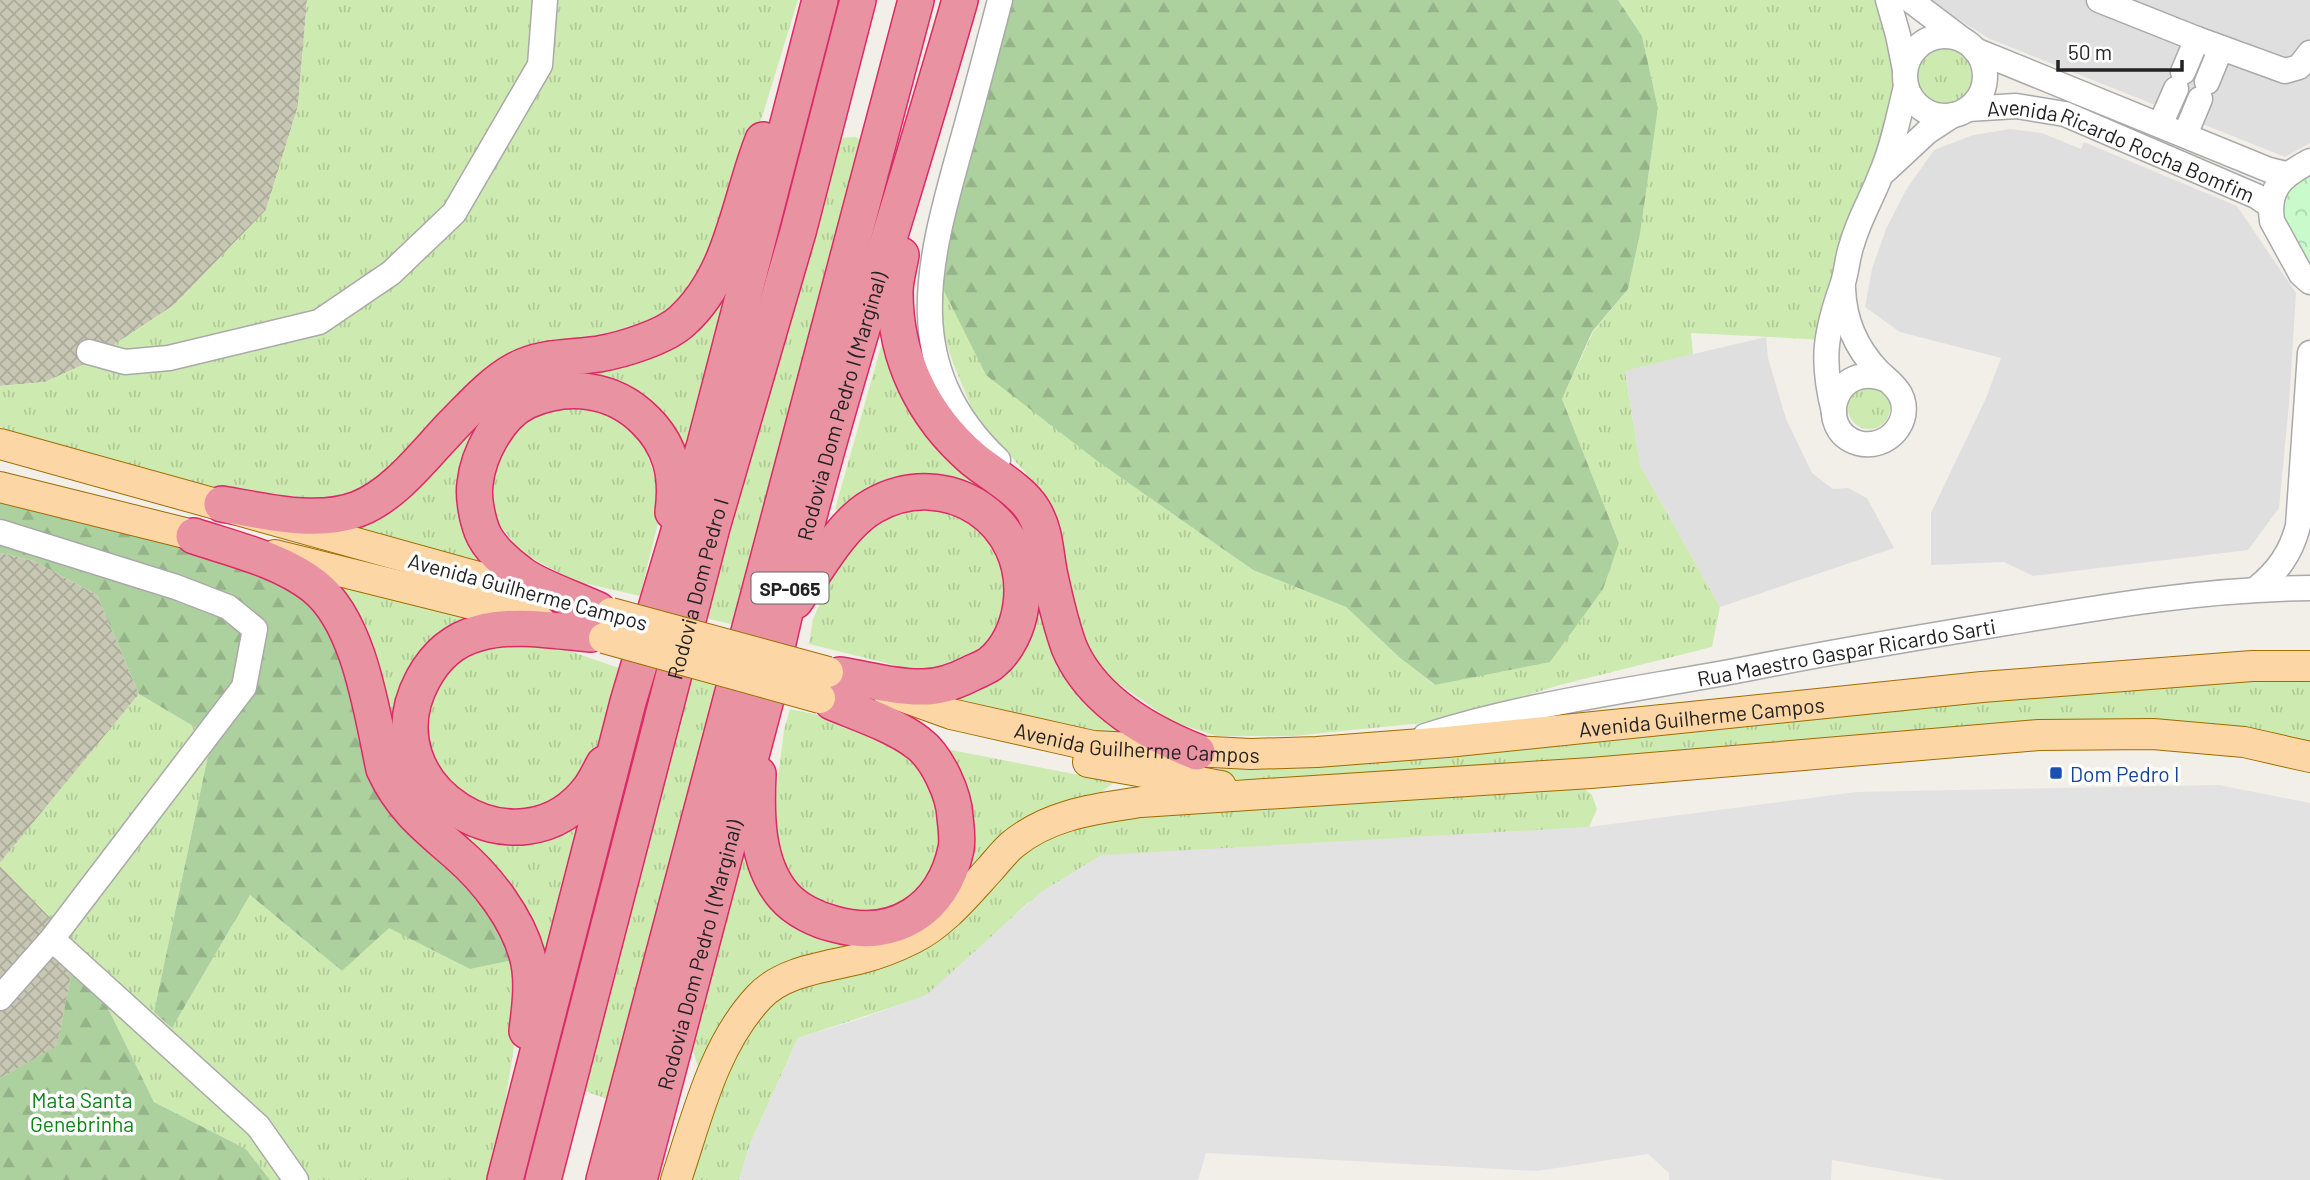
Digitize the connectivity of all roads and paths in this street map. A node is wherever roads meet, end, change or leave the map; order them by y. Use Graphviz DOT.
graph roads {
  1 [pos="545,0"];
  2 [pos="820,0"];
  3 [pos="858,0"];
  4 [pos="916,0"];
  5 [pos="960,0"];
  6 [pos="1000,0"];
  7 [pos="1888,0"];
  8 [pos="1910,0"];
  9 [pos="2099,0"];
  10 [pos="2197,39"];
  11 [pos="1969,45"];
  12 [pos="2221,48"];
  13 [pos="2310,53"];
  14 [pos="1905,78"];
  15 [pos="1961,112"];
  16 [pos="2160,125"];
  17 [pos="2185,135"];
  18 [pos="919,145"];
  19 [pos="2310,160"];
  20 [pos="1882,174"];
  21 [pos="2286,174"];
  22 [pos="2271,206"];
  23 [pos="2310,282"];
  24 [pos="1843,284"];
  25 [pos="89,352"];
  26 [pos="2310,353"];
  27 [pos="1887,380"];
  28 [pos="1834,412"];
  29 [pos="0,444"];
  30 [pos="0,486"];
  31 [pos="222,505"];
  32 [pos="1032,509"];
  33 [pos="0,532"];
  34 [pos="194,536"];
  35 [pos="663,580"];
  36 [pos="2310,588"];
  37 [pos="2256,589"];
  38 [pos="782,621"];
  39 [pos="601,624"];
  40 [pos="2310,666"];
  41 [pos="830,687"];
  42 [pos="766,699"];
  43 [pos="628,702"];
  44 [pos="1389,747"];
  45 [pos="1197,752"];
  46 [pos="2310,757"];
  47 [pos="1320,790"];
  48 [pos="52,939"];
  49 [pos="0,998"];
  50 [pos="296,1180"];
  51 [pos="493,1180"];
  52 [pos="505,1180"];
  53 [pos="543,1180"];
  54 [pos="604,1180"];
  55 [pos="639,1180"];
  56 [pos="676,1180"];
  1 -- 25 [label="street"];
  2 -- 31 [label="highway"];
  2 -- 35 [label="highway"];
  3 -- 53 [label="highway, Rodovia Dom Pedro I"];
  4 -- 54 [label="highway, SP-065"];
  5 -- 18 [label="highway, Rodovia Dom Pedro I (Marginal) / SP-065"];
  6 -- 32 [label="street"];
  7 -- 14 [label="street"];
  8 -- 11 [label="street, Avenida Ricardo Rocha Bomfim"];
  9 -- 10 [label="street"];
  10 -- 12 [label="street"];
  10 -- 16 [label="street"];
  11 -- 14 [label="street"];
  11 -- 15 [label="street"];
  11 -- 16 [label="street, Avenida Ricardo Rocha Bomfim"];
  12 -- 13 [label="street"];
  12 -- 17 [label="street"];
  14 -- 15 [label="street"];
  14 -- 20 [label="street"];
  15 -- 20 [label="street, Avenida Ricardo Rocha Bomfim"];
  15 -- 22 [label="street, Avenida Ricardo Rocha Bomfim"];
  16 -- 17 [label="street, Avenida Ricardo Rocha Bomfim"];
  17 -- 21 [label="street, Avenida Ricardo Rocha Bomfim"];
  18 -- 32 [label="highway"];
  18 -- 38 [label="highway, Rodovia Dom Pedro I (Marginal) / SP-065"];
  19 -- 21 [label="street, Avenida Ricardo Rocha Bomfim"];
  20 -- 24 [label="street"];
  21 -- 22 [label="street, Avenida Ricardo Rocha Bomfim"];
  22 -- 23 [label="street, Avenida Ricardo Rocha Bomfim"];
  24 -- 27 [label="street"];
  24 -- 28 [label="street"];
  26 -- 37 [label="street"];
  27 -- 28 [label="street"];
  27 -- 28 [label="street"];
  29 -- 31 [label="main road, Avenida Guilherme Campos"];
  30 -- 34 [label="main road, Avenida Guilherme Campos"];
  31 -- 39 [label="main road, Avenida Guilherme Campos"];
  32 -- 45 [label="highway"];
  33 -- 48 [label="street"];
  34 -- 39 [label="main road, Avenida Guilherme Campos"];
  34 -- 51 [label="highway"];
  35 -- 39 [label="highway"];
  35 -- 43 [label="highway"];
  36 -- 37 [label="street, Rua Maestro Gaspar Ricardo Sarti"];
  37 -- 44 [label="street, Rua Maestro Gaspar Ricardo Sarti"];
  38 -- 41 [label="highway"];
  38 -- 42 [label="highway, Rodovia Dom Pedro I (Marginal) / SP-065"];
  39 -- 41 [label="main road, Avenida Guilherme Campos, bridge"];
  39 -- 43 [label="highway"];
  40 -- 44 [label="main road, Avenida Guilherme Campos"];
  41 -- 42 [label="highway"];
  41 -- 45 [label="main road, Avenida Guilherme Campos"];
  41 -- 47 [label="main road, Avenida Guilherme Campos"];
  42 -- 55 [label="highway, Rodovia Dom Pedro I (Marginal) / SP-065"];
  43 -- 52 [label="highway"];
  44 -- 45 [label="main road, Avenida Guilherme Campos"];
  46 -- 47 [label="main road, Avenida Guilherme Campos"];
  47 -- 56 [label="main road, Avenida Guilherme Campos"];
  48 -- 49 [label="street"];
  48 -- 50 [label="street"];
}
